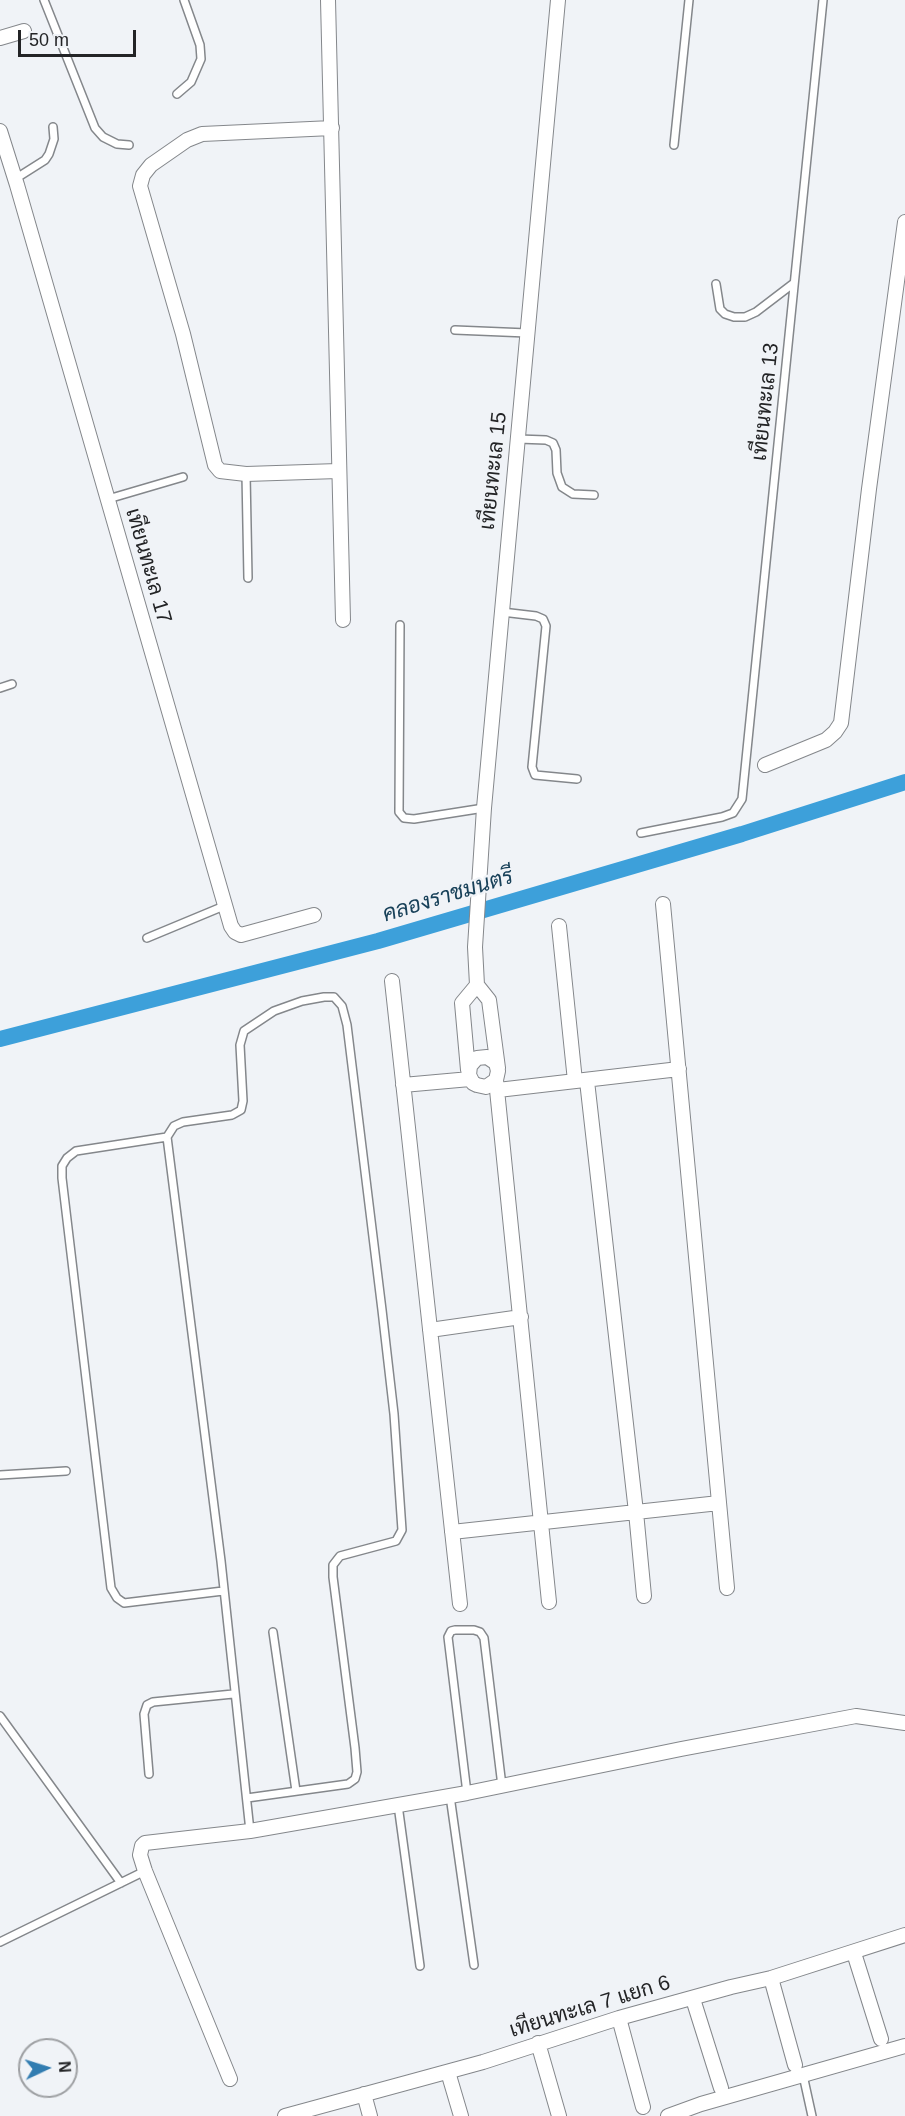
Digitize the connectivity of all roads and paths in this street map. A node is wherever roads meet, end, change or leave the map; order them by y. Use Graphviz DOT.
graph roads {
  1 [pos="44,0"];
  2 [pos="184,0"];
  3 [pos="328,0"];
  4 [pos="558,0"];
  5 [pos="689,0"];
  6 [pos="823,0"];
  7 [pos="24,31"];
  8 [pos="0,38"];
  9 [pos="177,94"];
  10 [pos="53,127"];
  11 [pos="332,128"];
  12 [pos="0,131"];
  13 [pos="674,145"];
  14 [pos="129,146"];
  15 [pos="15,179"];
  16 [pos="905,222"];
  17 [pos="794,283"];
  18 [pos="716,284"];
  19 [pos="455,330"];
  20 [pos="528,333"];
  21 [pos="518,439"];
  22 [pos="338,471"];
  23 [pos="246,474"];
  24 [pos="183,477"];
  25 [pos="594,495"];
  26 [pos="107,499"];
  27 [pos="248,578"];
  28 [pos="501,612"];
  29 [pos="343,620"];
  30 [pos="400,625"];
  31 [pos="12,684"];
  32 [pos="0,688"];
  33 [pos="765,765"];
  34 [pos="577,778"];
  35 [pos="484,808"];
  36 [pos="641,833"];
  37 [pos="663,904"];
  38 [pos="224,906"];
  39 [pos="314,915"];
  40 [pos="559,926"];
  41 [pos="147,938"];
  42 [pos="392,981"];
  43 [pos="477,985"];
  44 [pos="679,1069"];
  45 [pos="469,1075"];
  46 [pos="498,1079"];
  47 [pos="581,1081"];
  48 [pos="403,1085"];
  49 [pos="167,1137"];
  50 [pos="522,1317"];
  51 [pos="430,1330"];
  52 [pos="66,1471"];
  53 [pos="0,1475"];
  54 [pos="719,1503"];
  55 [pos="636,1512"];
  56 [pos="542,1522"];
  57 [pos="452,1532"];
  58 [pos="727,1588"];
  59 [pos="224,1591"];
  60 [pos="644,1596"];
  61 [pos="549,1602"];
  62 [pos="460,1604"];
  63 [pos="273,1632"];
  64 [pos="234,1694"];
  65 [pos="0,1716"];
  66 [pos="905,1723"];
  67 [pos="149,1774"];
  68 [pos="502,1786"];
  69 [pos="296,1791"];
  70 [pos="467,1793"];
  71 [pos="450,1796"];
  72 [pos="247,1798"];
  73 [pos="398,1805"];
  74 [pos="250,1832"];
  75 [pos="145,1871"];
  76 [pos="121,1883"];
  77 [pos="905,1935"];
  78 [pos="0,1942"];
  79 [pos="854,1953"];
  80 [pos="474,1965"];
  81 [pos="420,1966"];
  82 [pos="771,1978"];
  83 [pos="693,1999"];
  84 [pos="619,2018"];
  85 [pos="881,2039"];
  86 [pos="538,2043"];
  87 [pos="905,2046"];
  88 [pos="799,2070"];
  89 [pos="448,2072"];
  90 [pos="230,2079"];
  91 [pos="721,2088"];
  92 [pos="363,2094"];
  93 [pos="643,2107"];
  94 [pos="703,2110"];
  95 [pos="285,2116"];
  96 [pos="370,2116"];
  97 [pos="461,2116"];
  98 [pos="559,2116"];
  99 [pos="668,2116"];
  100 [pos="812,2116"];
  1 -- 14 [label="lane"];
  2 -- 9 [label="lane"];
  3 -- 11 [label="street"];
  4 -- 20 [label="street, เทียนทะเล 15"];
  5 -- 13 [label="lane"];
  6 -- 17 [label="lane, เทียนทะเล 13"];
  7 -- 8 [label="street"];
  10 -- 15 [label="lane"];
  11 -- 22 [label="street"];
  11 -- 23 [label="street"];
  12 -- 15 [label="street, เทียนทะเล 17"];
  15 -- 26 [label="street, เทียนทะเล 17"];
  16 -- 33 [label="street"];
  17 -- 18 [label="lane"];
  17 -- 36 [label="lane, เทียนทะเล 13"];
  19 -- 20 [label="lane"];
  20 -- 21 [label="street, เทียนทะเล 15"];
  21 -- 25 [label="lane"];
  21 -- 28 [label="street, เทียนทะเล 15"];
  22 -- 23 [label="street"];
  22 -- 29 [label="street"];
  23 -- 27 [label="lane"];
  24 -- 26 [label="lane"];
  26 -- 38 [label="street, เทียนทะเล 17"];
  28 -- 34 [label="lane"];
  28 -- 35 [label="street, เทียนทะเล 15"];
  30 -- 35 [label="lane"];
  31 -- 32 [label="lane"];
  35 -- 43 [label="street, เทียนทะเล 15"];
  37 -- 44 [label="street"];
  38 -- 39 [label="street, เทียนทะเล 17"];
  38 -- 41 [label="lane"];
  40 -- 47 [label="street"];
  42 -- 48 [label="street"];
  43 -- 45 [label="street"];
  43 -- 46 [label="street"];
  44 -- 47 [label="street"];
  44 -- 54 [label="street"];
  45 -- 46 [label="street"];
  45 -- 46 [label="street"];
  45 -- 48 [label="street"];
  46 -- 47 [label="street"];
  46 -- 50 [label="street"];
  47 -- 55 [label="street"];
  48 -- 51 [label="street"];
  49 -- 59 [label="lane"];
  49 -- 59 [label="lane"];
  49 -- 69 [label="lane"];
  50 -- 51 [label="street"];
  50 -- 56 [label="street"];
  51 -- 57 [label="street"];
  52 -- 53 [label="lane"];
  54 -- 55 [label="street"];
  54 -- 58 [label="street"];
  55 -- 56 [label="street"];
  55 -- 60 [label="street"];
  56 -- 57 [label="street"];
  56 -- 61 [label="street"];
  57 -- 62 [label="street"];
  59 -- 64 [label="lane"];
  63 -- 69 [label="lane"];
  64 -- 67 [label="lane"];
  64 -- 72 [label="lane"];
  65 -- 76 [label="lane"];
  66 -- 68 [label="street"];
  68 -- 70 [label="street"];
  68 -- 70 [label="lane"];
  69 -- 72 [label="lane"];
  70 -- 71 [label="street"];
  71 -- 73 [label="street"];
  71 -- 80 [label="lane"];
  72 -- 74 [label="lane"];
  73 -- 74 [label="street"];
  73 -- 81 [label="lane"];
  74 -- 75 [label="street"];
  75 -- 76 [label="lane"];
  75 -- 90 [label="street"];
  76 -- 78 [label="lane"];
  77 -- 79 [label="street, เทียนทะเล 7 แยก 6"];
  79 -- 82 [label="street, เทียนทะเล 7 แยก 6"];
  79 -- 85 [label="street"];
  82 -- 83 [label="street, เทียนทะเล 7 แยก 6"];
  82 -- 88 [label="street"];
  83 -- 84 [label="street, เทียนทะเล 7 แยก 6"];
  83 -- 91 [label="street"];
  84 -- 86 [label="street, เทียนทะเล 7 แยก 6"];
  84 -- 93 [label="street"];
  86 -- 89 [label="street, เทียนทะเล 7 แยก 6"];
  86 -- 98 [label="street"];
  87 -- 88 [label="street"];
  88 -- 94 [label="street"];
  88 -- 100 [label="lane"];
  89 -- 92 [label="street, เทียนทะเล 7 แยก 6"];
  89 -- 97 [label="street"];
  92 -- 95 [label="street, เทียนทะเล 7 แยก 6"];
  92 -- 96 [label="street"];
  94 -- 99 [label="street"];
}
